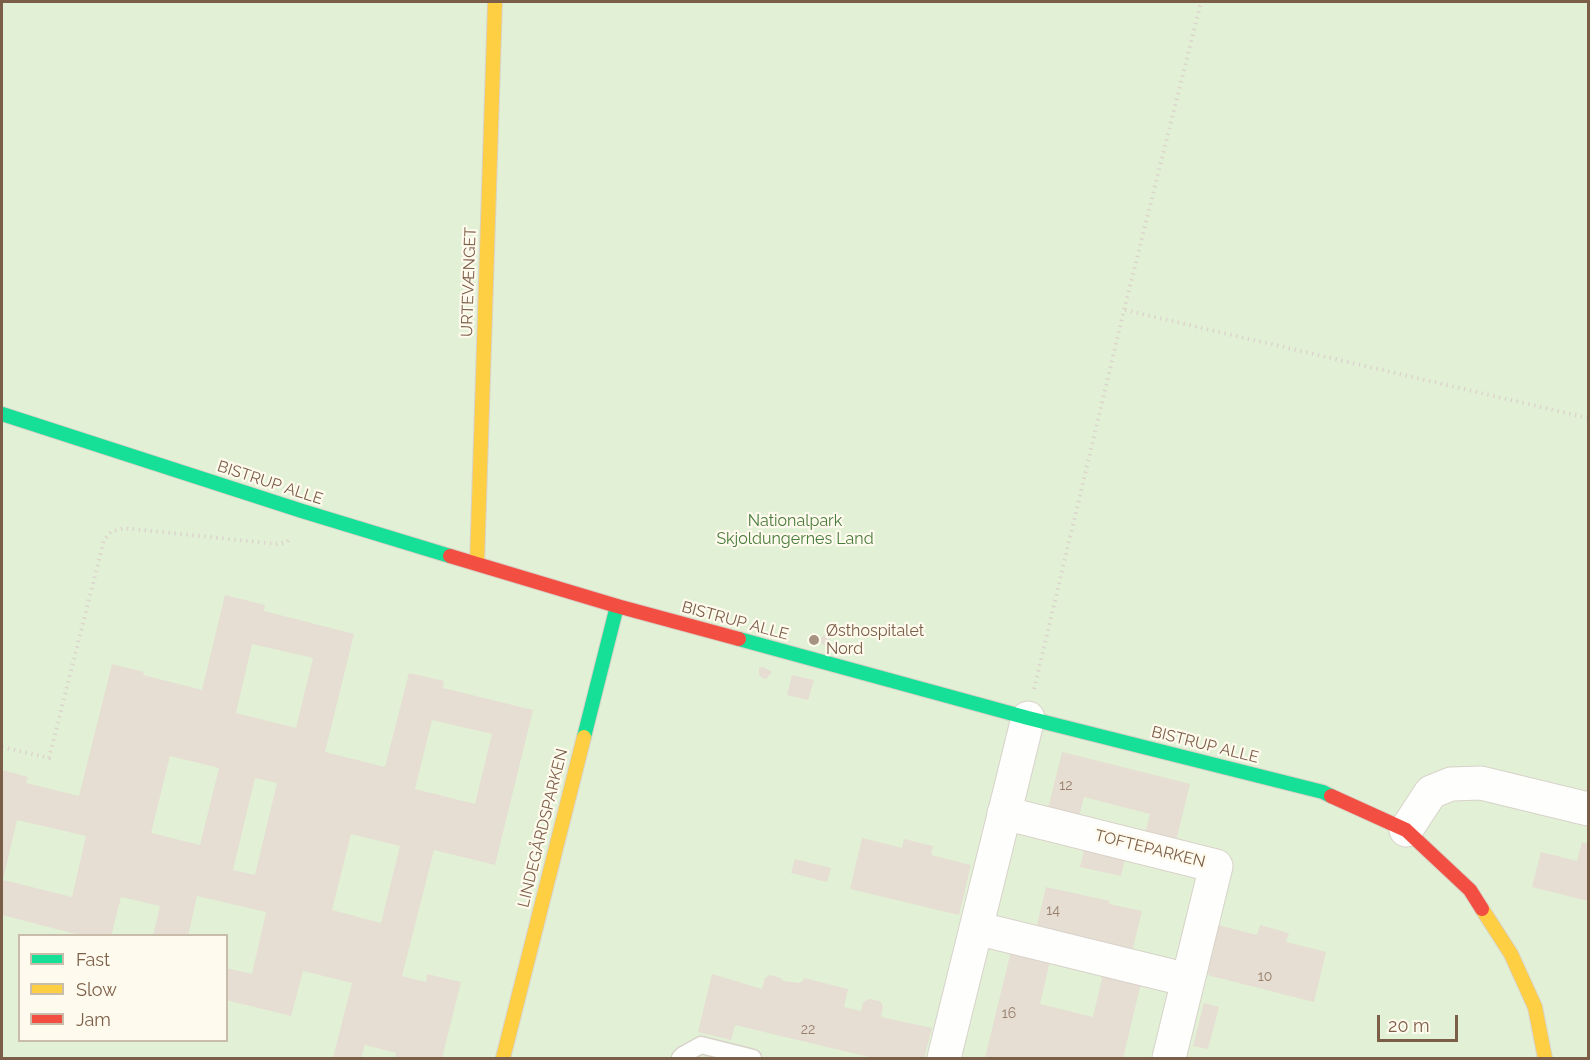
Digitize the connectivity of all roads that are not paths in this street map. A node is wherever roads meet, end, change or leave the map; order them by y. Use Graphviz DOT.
graph roads {
  1 [pos="495,2"];
  2 [pos="2,414"];
  3 [pos="477,563"];
  4 [pos="617,606"];
  5 [pos="1028,718"];
  6 [pos="1588,809"];
  7 [pos="1004,813"];
  8 [pos="1406,830"];
  9 [pos="976,928"];
  10 [pos="1188,980"];
  11 [pos="503,1059"];
  12 [pos="680,1059"];
  13 [pos="753,1059"];
  14 [pos="944,1059"];
  15 [pos="1168,1059"];
  16 [pos="1545,1059"];
  1 -- 3 [label="street, URTEVÆNGET"];
  2 -- 3 [label="street, BISTRUP ALLE"];
  3 -- 4 [label="street, BISTRUP ALLE"];
  4 -- 5 [label="street, BISTRUP ALLE"];
  4 -- 11 [label="street, LINDEGÅRDSPARKEN"];
  5 -- 7 [label="street"];
  5 -- 8 [label="street, BISTRUP ALLE"];
  6 -- 8 [label="street"];
  7 -- 9 [label="street"];
  7 -- 10 [label="street, TOFTEPARKEN"];
  8 -- 16 [label="street, BISTRUP ALLE"];
  9 -- 10 [label="street"];
  9 -- 14 [label="street"];
  10 -- 15 [label="street, TOFTEPARKEN"];
  12 -- 13 [label="lane"];
}
